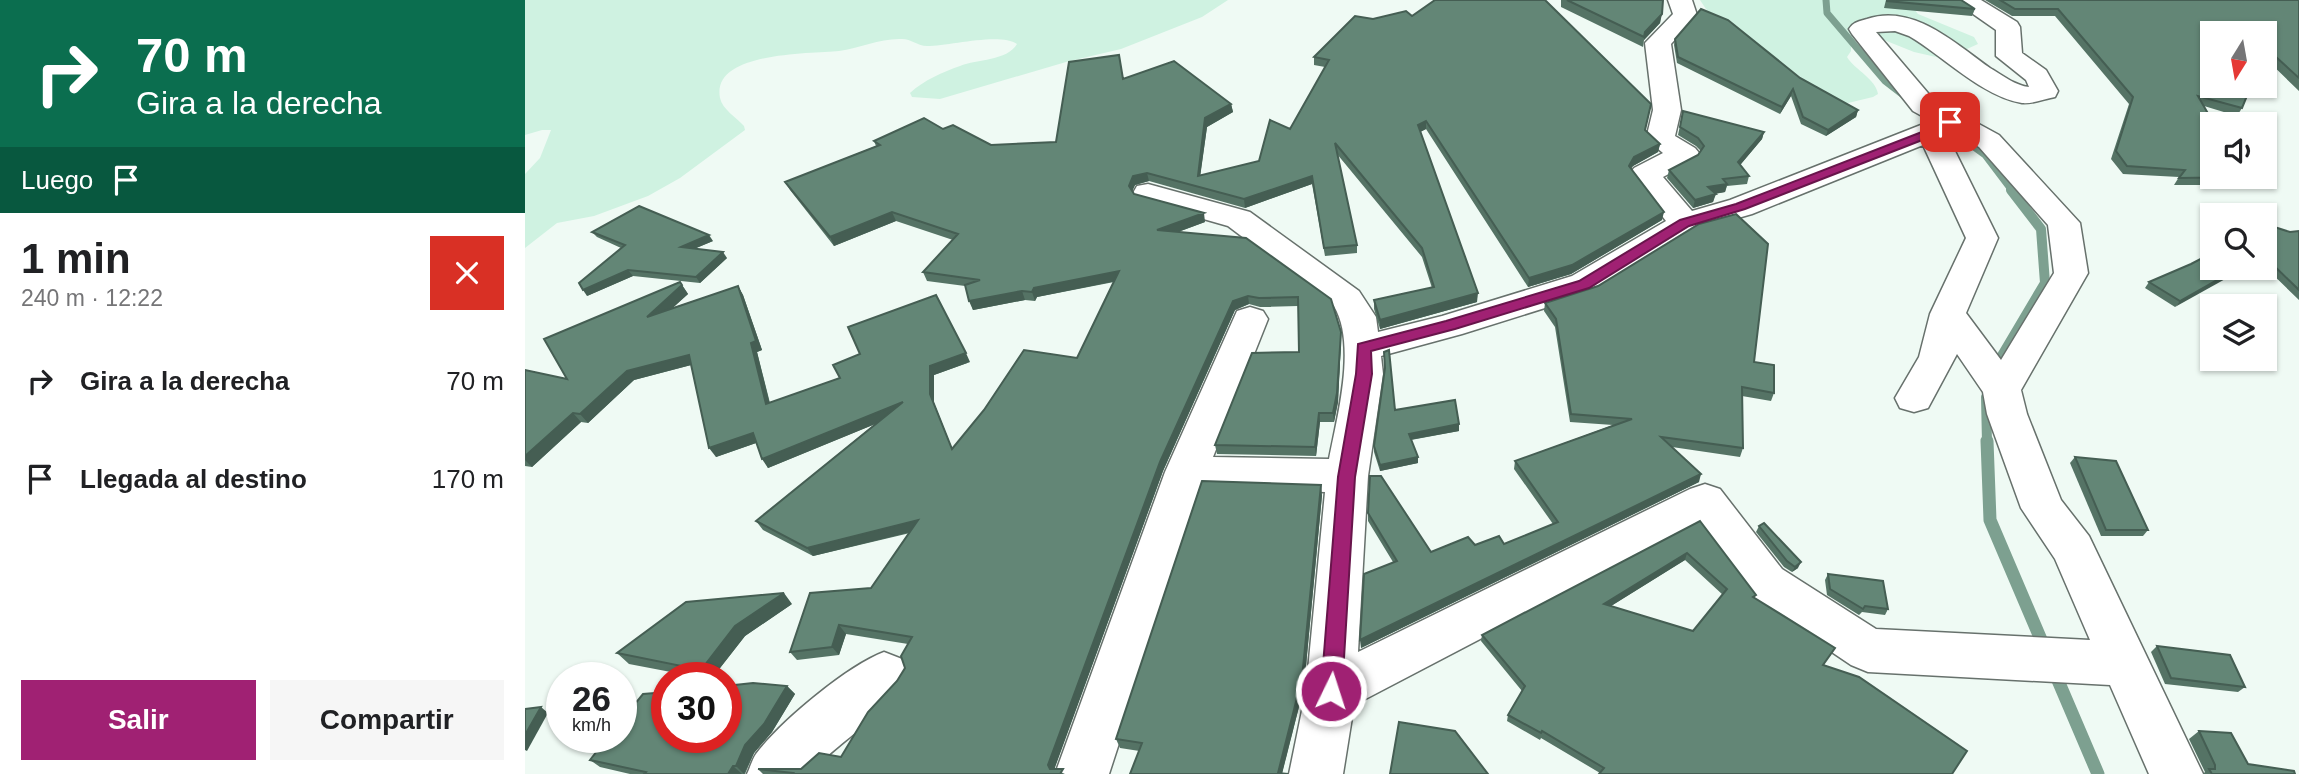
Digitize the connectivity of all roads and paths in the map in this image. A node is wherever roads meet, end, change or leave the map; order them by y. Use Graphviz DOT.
graph roads {
  1 [pos="1680,0"];
  2 [pos="1965,0"];
  3 [pos="1940,127"];
  4 [pos="1148,193"];
  5 [pos="1685,223"];
  6 [pos="1948,314"];
  7 [pos="1250,319"];
  8 [pos="1363,348"];
  9 [pos="2002,390"];
  10 [pos="1914,398"];
  11 [pos="1187,472"];
  12 [pos="1347,477"];
  13 [pos="2127,664"];
  14 [pos="884,675"];
  15 [pos="1331,691"];
  16 [pos="774,774"];
  17 [pos="1082,774"];
  18 [pos="1315,774"];
  19 [pos="2176,774"];
  1 -- 5 [label="street"];
  2 -- 3 [label="street"];
  3 -- 5 [label="street"];
  3 -- 6 [label="street"];
  3 -- 9 [label="street"];
  4 -- 8 [label="street"];
  5 -- 8 [label="street"];
  6 -- 9 [label="street"];
  6 -- 10 [label="street"];
  7 -- 11 [label="street"];
  8 -- 12 [label="street"];
  9 -- 13 [label="street"];
  11 -- 12 [label="street"];
  11 -- 17 [label="street"];
  12 -- 15 [label="street"];
  13 -- 15 [label="street"];
  13 -- 19 [label="street"];
  14 -- 16 [label="street"];
  15 -- 18 [label="street"];
}
